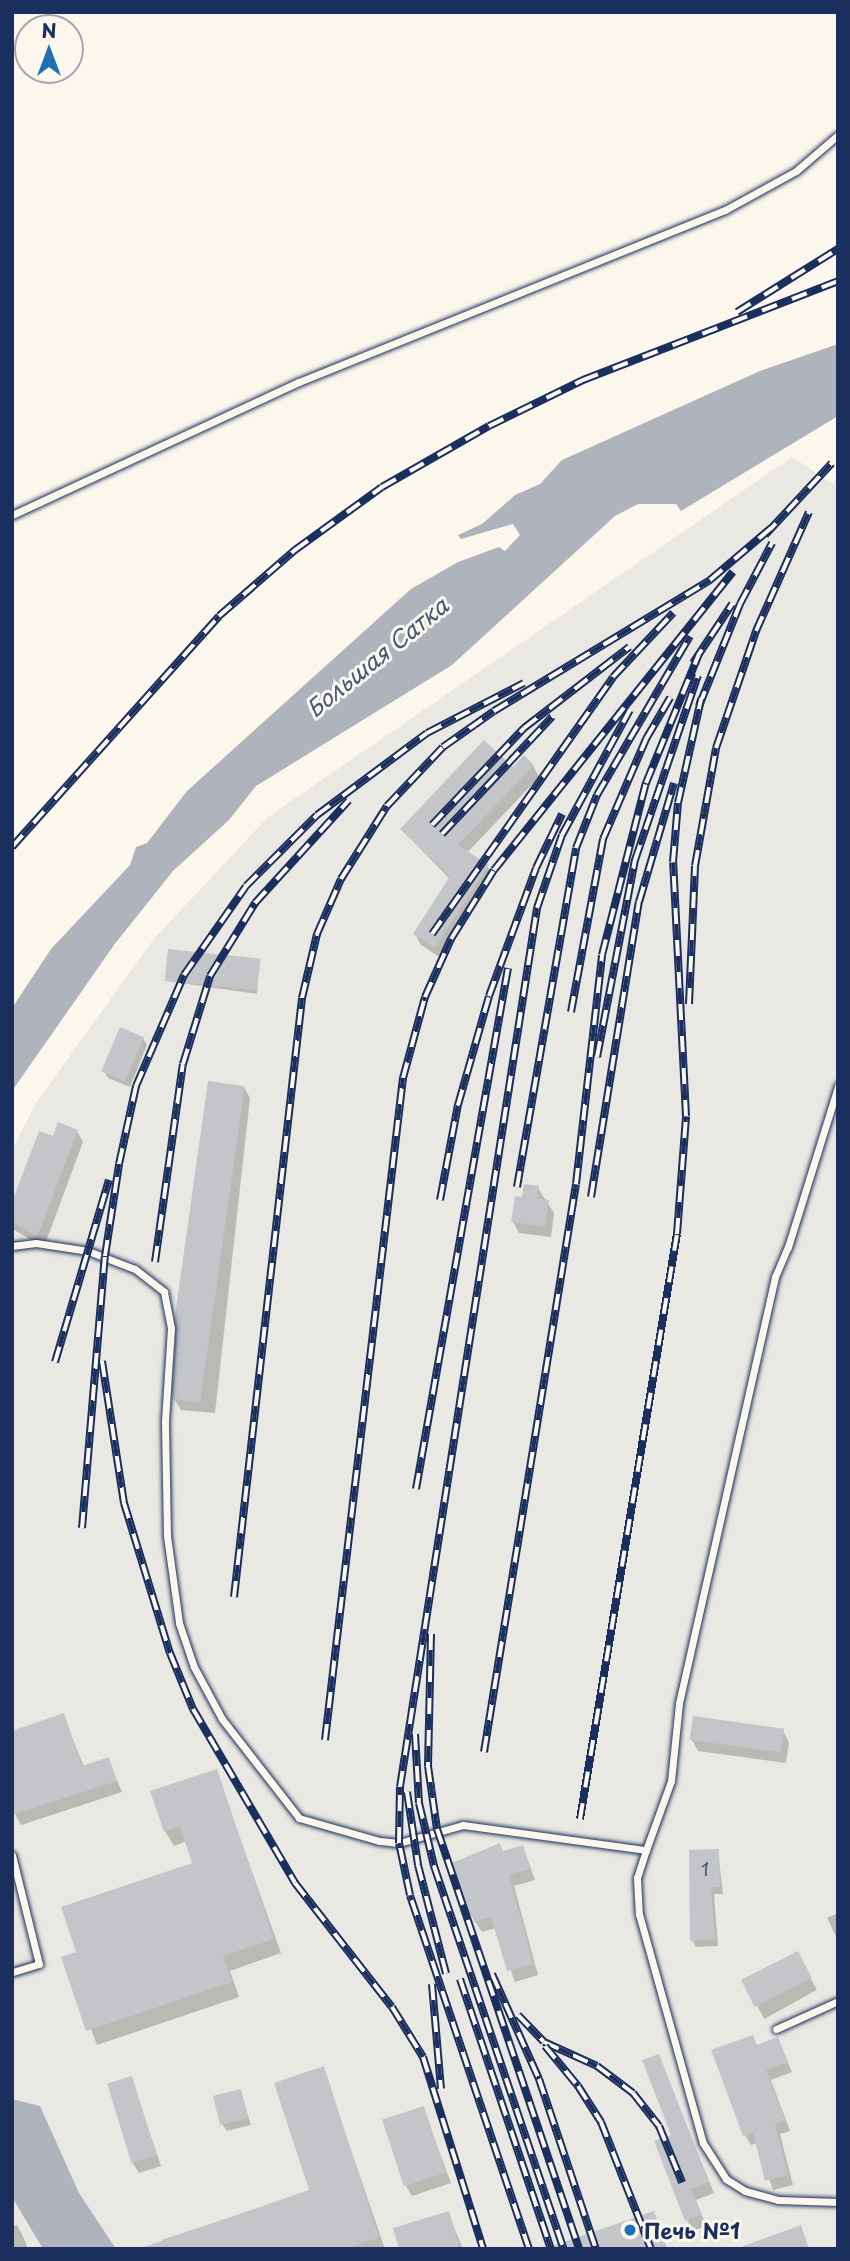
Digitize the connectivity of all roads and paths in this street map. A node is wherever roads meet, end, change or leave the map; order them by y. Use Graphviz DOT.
graph roads {
  1 [pos="838,135"];
  2 [pos="12,514"];
  3 [pos="838,1086"];
  4 [pos="12,1246"];
  5 [pos="646,1850"];
  6 [pos="12,1856"];
  7 [pos="12,1972"];
  8 [pos="838,2001"];
  9 [pos="776,2029"];
  10 [pos="838,2202"];
  1 -- 2 [label="lane"];
  3 -- 5 [label="lane"];
  4 -- 5 [label="lane"];
  5 -- 10 [label="lane"];
  6 -- 7 [label="lane"];
  8 -- 9 [label="lane"];
}
